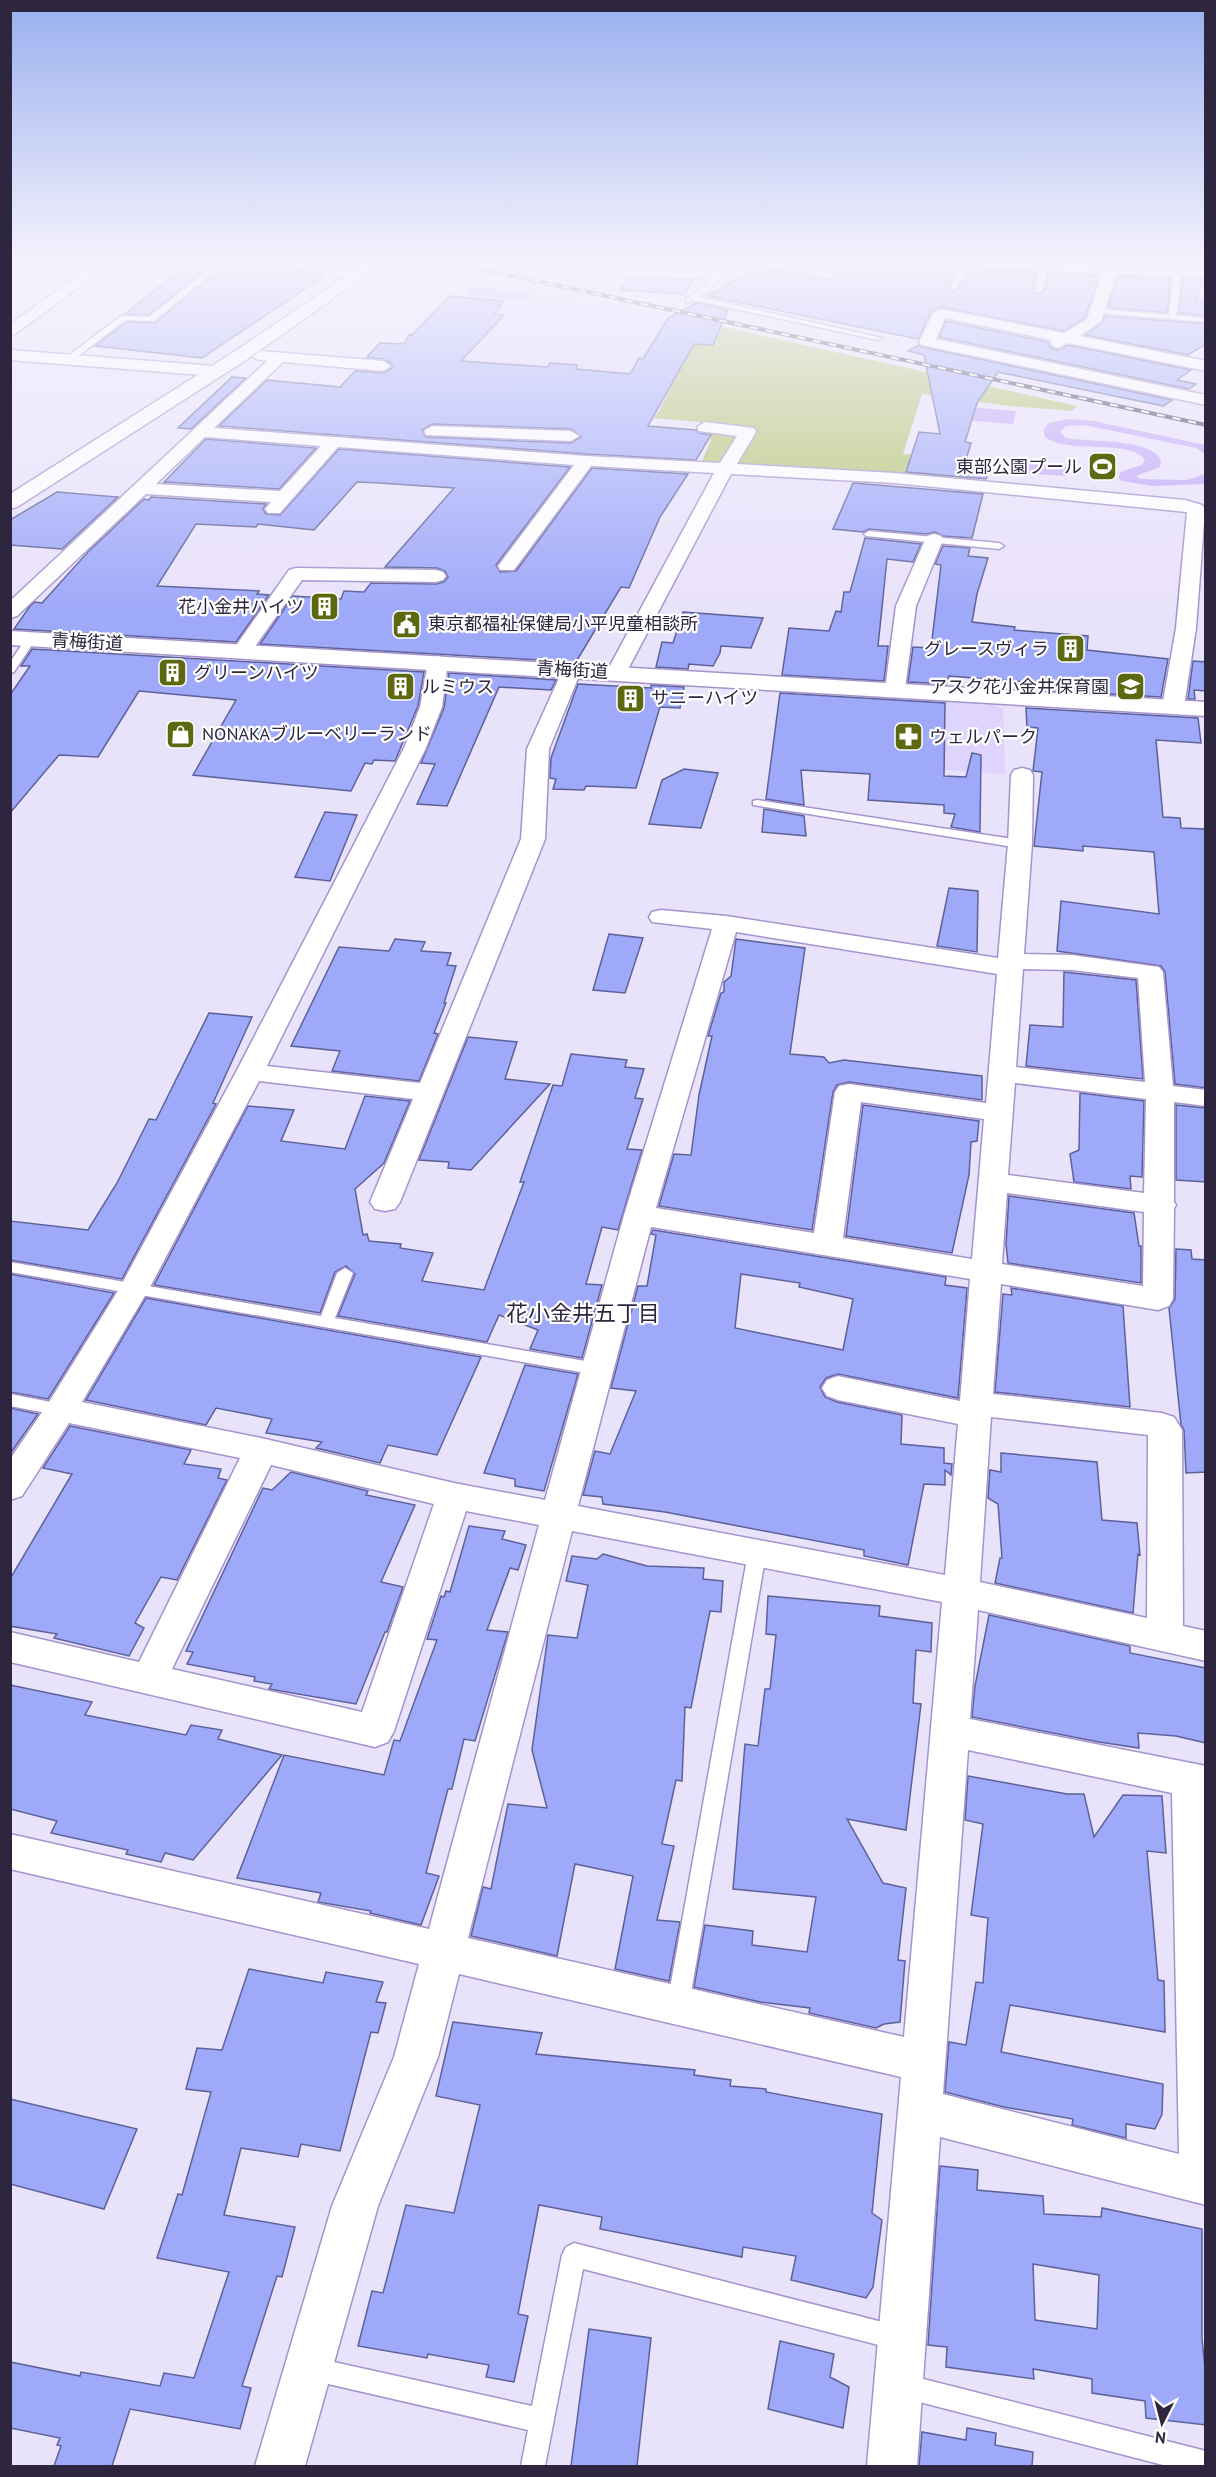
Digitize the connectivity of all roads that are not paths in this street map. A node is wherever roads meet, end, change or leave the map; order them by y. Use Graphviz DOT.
graph roads {
  1 [pos="202,379"];
  2 [pos="257,379"];
  3 [pos="1100,379"];
  4 [pos="1206,400"];
  5 [pos="705,427"];
  6 [pos="200,432"];
  7 [pos="571,436"];
  8 [pos="333,443"];
  9 [pos="384,447"];
  10 [pos="586,461"];
  11 [pos="726,468"];
  12 [pos="142,488"];
  13 [pos="10,503"];
  14 [pos="869,534"];
  15 [pos="934,540"];
  16 [pos="999,546"];
  17 [pos="507,566"];
  18 [pos="436,576"];
  19 [pos="10,612"];
  20 [pos="21,638"];
  21 [pos="242,651"];
  22 [pos="438,662"];
  23 [pos="10,670"];
  24 [pos="571,671"];
  25 [pos="616,673"];
  26 [pos="895,689"];
  27 [pos="1173,707"];
  28 [pos="1206,709"];
  29 [pos="1022,775"];
  30 [pos="757,803"];
  31 [pos="1020,844"];
  32 [pos="661,917"];
  33 [pos="726,923"];
  34 [pos="1011,962"];
  35 [pos="250,1072"];
  36 [pos="1002,1073"];
  37 [pos="429,1092"];
  38 [pos="1160,1092"];
  39 [pos="1206,1098"];
  40 [pos="999,1113"];
  41 [pos="993,1182"];
  42 [pos="385,1202"];
  43 [pos="1161,1205"];
  44 [pos="639,1215"];
  45 [pos="827,1245"];
  46 [pos="10,1267"];
  47 [pos="986,1272"];
  48 [pos="345,1273"];
  49 [pos="134,1289"];
  50 [pos="326,1322"];
  51 [pos="597,1369"];
  52 [pos="838,1388"];
  53 [pos="10,1400"];
  54 [pos="61,1410"];
  55 [pos="975,1410"];
  56 [pos="261,1450"];
  57 [pos="10,1486"];
  58 [pos="454,1496"];
  59 [pos="557,1516"];
  60 [pos="757,1553"];
  61 [pos="961,1592"];
  62 [pos="1165,1638"];
  63 [pos="1206,1646"];
  64 [pos="10,1647"];
  65 [pos="149,1678"];
  66 [pos="950,1731"];
  67 [pos="1198,1782"];
  68 [pos="10,1851"];
  69 [pos="442,1951"];
  70 [pos="678,2005"];
  71 [pos="924,2062"];
  72 [pos="920,2110"];
  73 [pos="1204,2183"];
  74 [pos="902,2340"];
  75 [pos="308,2369"];
  76 [pos="898,2384"];
  77 [pos="542,2421"];
  78 [pos="1206,2464"];
  79 [pos="280,2466"];
  80 [pos="533,2466"];
  81 [pos="892,2466"];
  1 -- 13 [label="main road"];
  2 -- 6 [label="street"];
  3 -- 4 [label="street"];
  5 -- 11 [label="street"];
  6 -- 8 [label="street"];
  6 -- 12 [label="street"];
  7 -- 9 [label="street"];
  8 -- 9 [label="street"];
  8 -- 12 [label="street"];
  9 -- 10 [label="street"];
  10 -- 11 [label="street"];
  10 -- 17 [label="street"];
  11 -- 25 [label="street"];
  11 -- 27 [label="street"];
  12 -- 19 [label="street"];
  14 -- 15 [label="lane"];
  15 -- 16 [label="lane"];
  15 -- 26 [label="street"];
  18 -- 21 [label="street"];
  20 -- 21 [label="main road, 青梅街道"];
  20 -- 23 [label="lane"];
  21 -- 22 [label="main road, 青梅街道"];
  22 -- 24 [label="main road, 青梅街道"];
  22 -- 35 [label="street"];
  24 -- 25 [label="main road, 青梅街道"];
  24 -- 37 [label="street"];
  25 -- 26 [label="main road, 青梅街道"];
  26 -- 27 [label="main road, 青梅街道"];
  27 -- 28 [label="main road, 青梅街道"];
  29 -- 31 [label="street"];
  30 -- 31 [label="lane"];
  31 -- 34 [label="street"];
  32 -- 33 [label="street"];
  33 -- 34 [label="street"];
  33 -- 44 [label="street"];
  34 -- 36 [label="street"];
  34 -- 38 [label="street"];
  35 -- 37 [label="street"];
  35 -- 49 [label="street"];
  36 -- 38 [label="street"];
  36 -- 40 [label="street"];
  37 -- 42 [label="street"];
  38 -- 39 [label="street"];
  38 -- 43 [label="street"];
  40 -- 41 [label="street"];
  40 -- 45 [label="street"];
  41 -- 43 [label="street"];
  41 -- 47 [label="street"];
  43 -- 47 [label="street"];
  44 -- 45 [label="street"];
  44 -- 51 [label="street"];
  45 -- 47 [label="street"];
  46 -- 49 [label="lane"];
  47 -- 55 [label="street"];
  48 -- 50 [label="lane"];
  49 -- 50 [label="lane"];
  49 -- 54 [label="street"];
  50 -- 51 [label="lane"];
  51 -- 59 [label="street"];
  52 -- 55 [label="street"];
  53 -- 54 [label="lane"];
  54 -- 56 [label="street"];
  54 -- 57 [label="street"];
  55 -- 61 [label="street"];
  55 -- 62 [label="street"];
  56 -- 58 [label="street"];
  56 -- 65 [label="street"];
  58 -- 59 [label="street"];
  58 -- 65 [label="street"];
  59 -- 60 [label="street"];
  59 -- 69 [label="street"];
  60 -- 61 [label="street"];
  60 -- 70 [label="lane"];
  61 -- 62 [label="street"];
  61 -- 66 [label="street"];
  62 -- 63 [label="street"];
  64 -- 65 [label="street"];
  66 -- 67 [label="street"];
  66 -- 71 [label="street"];
  67 -- 73 [label="street"];
  68 -- 69 [label="street"];
  69 -- 70 [label="street"];
  69 -- 75 [label="street"];
  70 -- 71 [label="street"];
  71 -- 72 [label="street"];
  72 -- 73 [label="street"];
  72 -- 74 [label="street"];
  74 -- 76 [label="street"];
  74 -- 77 [label="lane"];
  75 -- 77 [label="lane"];
  75 -- 79 [label="street"];
  76 -- 78 [label="lane"];
  76 -- 81 [label="street"];
  77 -- 80 [label="lane"];
}
